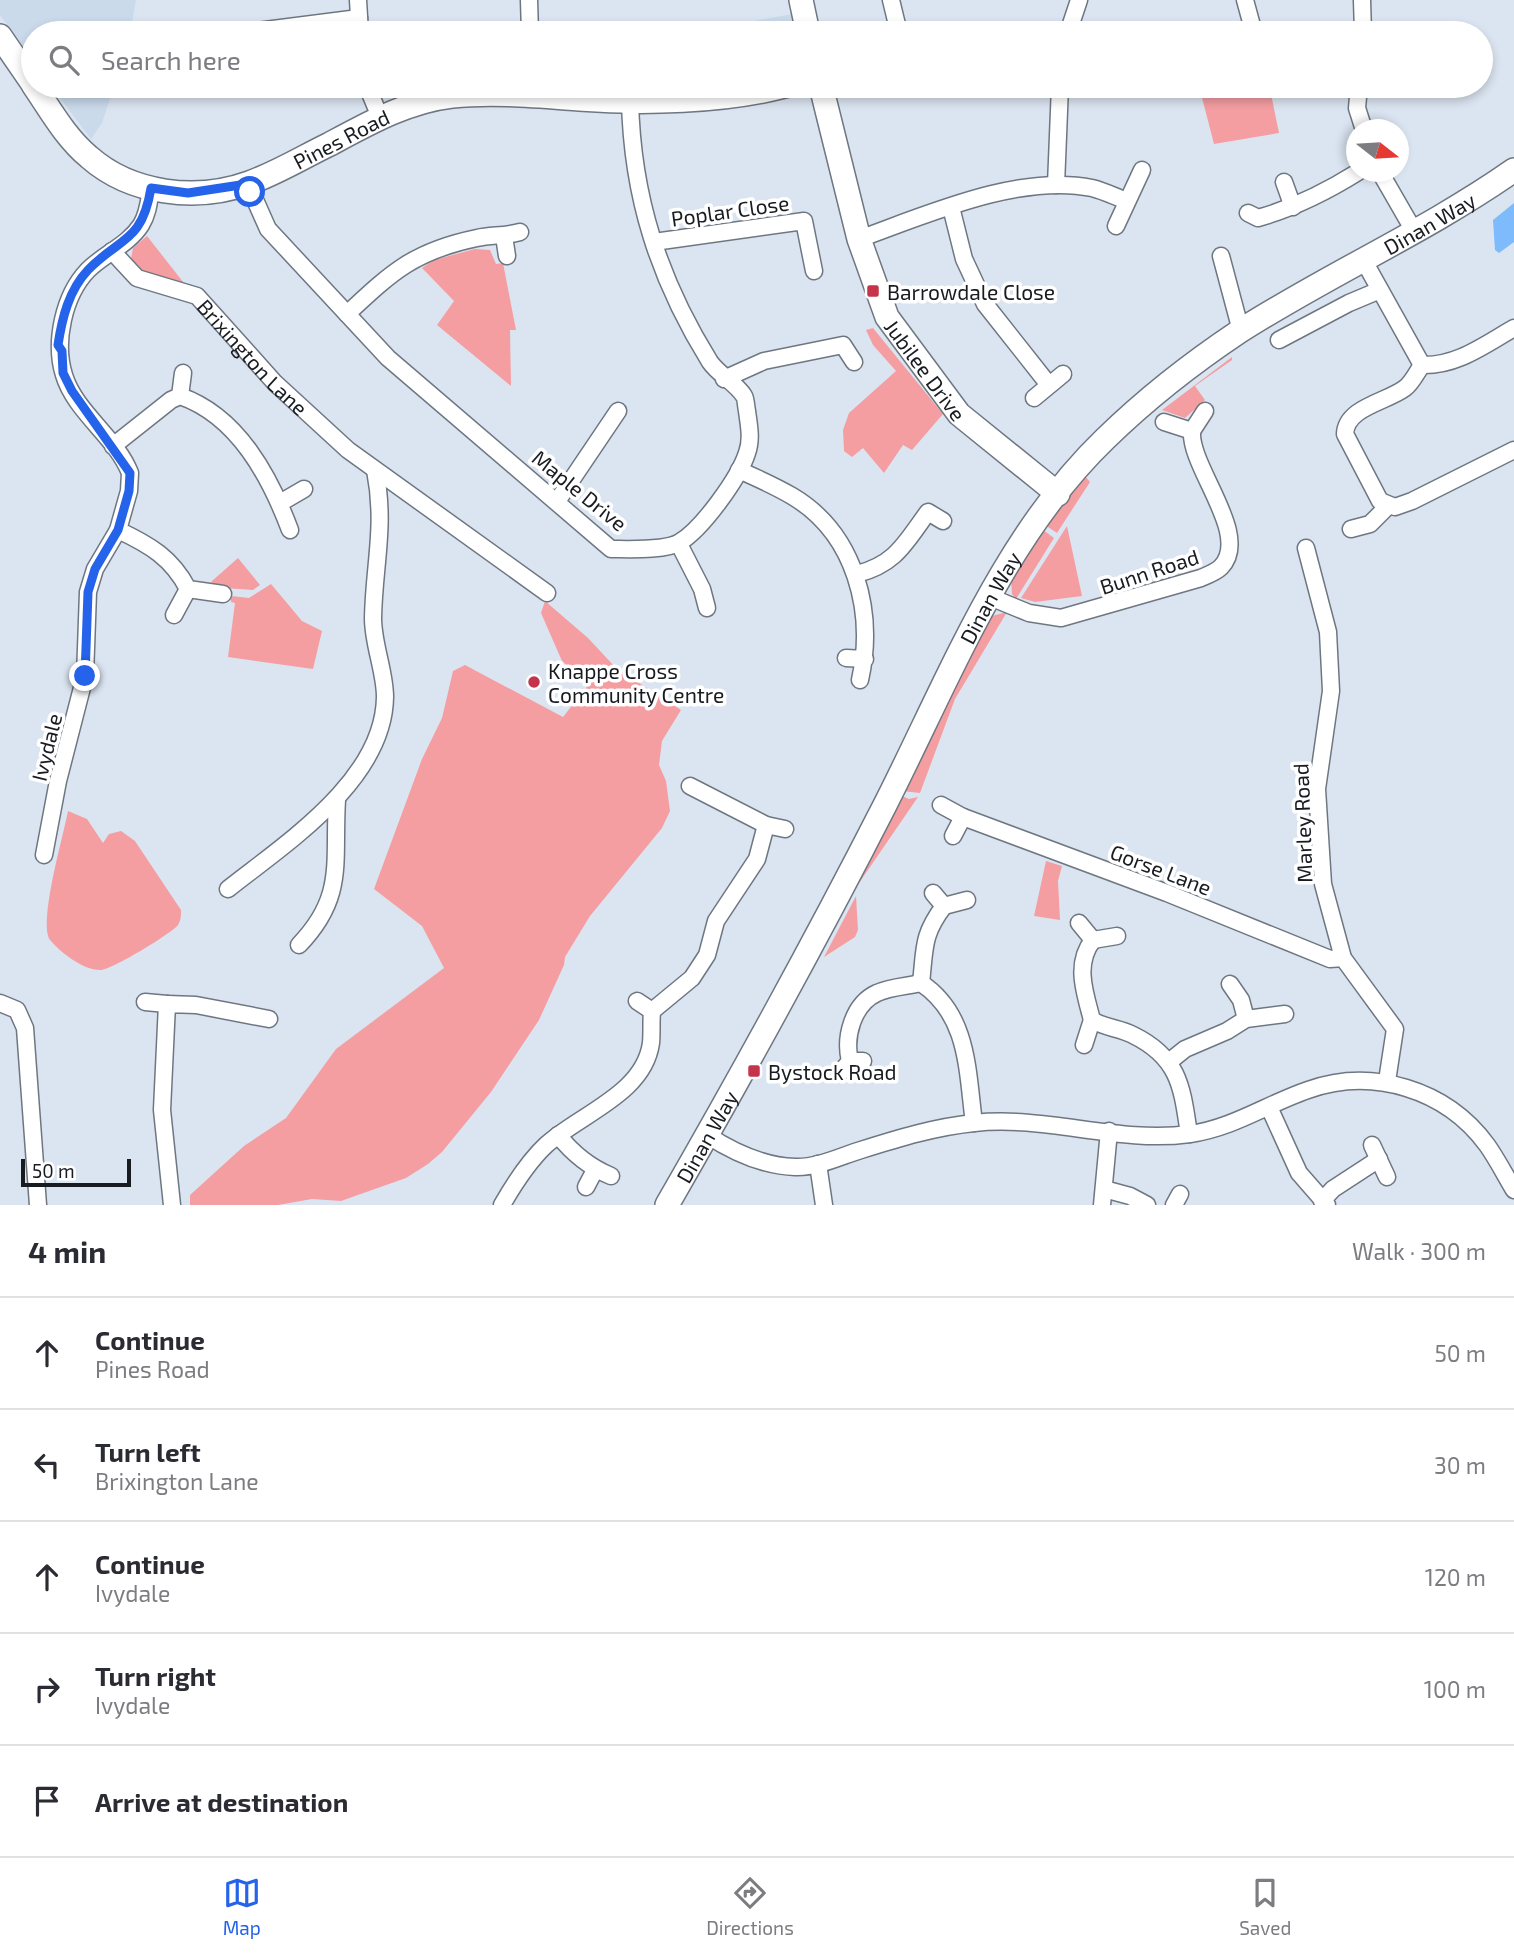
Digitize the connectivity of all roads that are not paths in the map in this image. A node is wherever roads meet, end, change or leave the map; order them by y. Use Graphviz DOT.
graph roads {
  1 [pos="358,0"];
  2 [pos="529,0"];
  3 [pos="801,0"];
  4 [pos="891,0"];
  5 [pos="1080,0"];
  6 [pos="1245,0"];
  7 [pos="1362,0"];
  8 [pos="359,21"];
  9 [pos="530,21"];
  10 [pos="805,21"];
  11 [pos="896,21"];
  12 [pos="1072,21"];
  13 [pos="1251,21"];
  14 [pos="1363,21"];
  15 [pos="0,36"];
  16 [pos="21,66"];
  17 [pos="42,98"];
  18 [pos="373,98"];
  19 [pos="441,98"];
  20 [pos="610,98"];
  21 [pos="685,98"];
  22 [pos="824,98"];
  23 [pos="1060,98"];
  24 [pos="1358,98"];
  25 [pos="630,100"];
  26 [pos="380,117"];
  27 [pos="1360,119"];
  28 [pos="1142,170"];
  29 [pos="1514,170"];
  30 [pos="1346,178"];
  31 [pos="1284,182"];
  32 [pos="1386,182"];
  33 [pos="247,184"];
  34 [pos="1056,185"];
  35 [pos="151,188"];
  36 [pos="1127,201"];
  37 [pos="951,207"];
  38 [pos="1293,207"];
  39 [pos="1248,213"];
  40 [pos="1116,226"];
  41 [pos="1414,230"];
  42 [pos="859,239"];
  43 [pos="654,242"];
  44 [pos="112,251"];
  45 [pos="507,256"];
  46 [pos="1221,256"];
  47 [pos="1364,261"];
  48 [pos="814,271"];
  49 [pos="1380,290"];
  50 [pos="347,314"];
  51 [pos="1514,328"];
  52 [pos="1241,331"];
  53 [pos="1279,340"];
  54 [pos="855,362"];
  55 [pos="1422,365"];
  56 [pos="183,373"];
  57 [pos="1063,374"];
  58 [pos="724,379"];
  59 [pos="1049,385"];
  60 [pos="180,396"];
  61 [pos="1034,398"];
  62 [pos="618,411"];
  63 [pos="1205,411"];
  64 [pos="1164,422"];
  65 [pos="1192,431"];
  66 [pos="113,446"];
  67 [pos="1514,450"];
  68 [pos="375,470"];
  69 [pos="739,470"];
  70 [pos="304,489"];
  71 [pos="1058,494"];
  72 [pos="558,500"];
  73 [pos="280,503"];
  74 [pos="1388,506"];
  75 [pos="943,521"];
  76 [pos="1351,529"];
  77 [pos="118,530"];
  78 [pos="290,530"];
  79 [pos="679,544"];
  80 [pos="1306,548"];
  81 [pos="857,574"];
  82 [pos="188,589"];
  83 [pos="547,593"];
  84 [pos="223,594"];
  85 [pos="990,597"];
  86 [pos="707,608"];
  87 [pos="174,615"];
  88 [pos="846,658"];
  89 [pos="865,659"];
  90 [pos="860,681"];
  91 [pos="690,786"];
  92 [pos="337,800"];
  93 [pos="941,805"];
  94 [pos="963,817"];
  95 [pos="766,825"];
  96 [pos="785,829"];
  97 [pos="953,836"];
  98 [pos="44,855"];
  99 [pos="229,889"];
  100 [pos="933,893"];
  101 [pos="967,900"];
  102 [pos="944,906"];
  103 [pos="1079,923"];
  104 [pos="1117,936"];
  105 [pos="1094,940"];
  106 [pos="299,946"];
  107 [pos="1343,958"];
  108 [pos="921,983"];
  109 [pos="1230,984"];
  110 [pos="637,1001"];
  111 [pos="145,1002"];
  112 [pos="0,1003"];
  113 [pos="167,1004"];
  114 [pos="652,1011"];
  115 [pos="1285,1014"];
  116 [pos="1245,1018"];
  117 [pos="269,1019"];
  118 [pos="1092,1020"];
  119 [pos="1084,1045"];
  120 [pos="1170,1061"];
  121 [pos="851,1065"];
  122 [pos="1387,1081"];
  123 [pos="1269,1107"];
  124 [pos="974,1123"];
  125 [pos="1109,1131"];
  126 [pos="1189,1134"];
  127 [pos="558,1135"];
  128 [pos="707,1135"];
  129 [pos="818,1164"];
  130 [pos="595,1170"];
  131 [pos="611,1176"];
  132 [pos="1387,1177"];
  133 [pos="586,1187"];
  134 [pos="1514,1190"];
  135 [pos="1103,1197"];
  136 [pos="1325,1203"];
  137 [pos="38,1205"];
  138 [pos="172,1205"];
  139 [pos="502,1205"];
  140 [pos="667,1205"];
  141 [pos="824,1205"];
  142 [pos="1147,1205"];
  1 -- 8 [label="street"];
  2 -- 9 [label="street"];
  3 -- 10 [label="street"];
  4 -- 11 [label="street"];
  5 -- 12 [label="street"];
  6 -- 13 [label="street"];
  7 -- 14 [label="street"];
  15 -- 16 [label="street"];
  17 -- 35 [label="street"];
  18 -- 26 [label="street"];
  19 -- 26 [label="street, Pines Road"];
  20 -- 25 [label="street, Pines Road"];
  21 -- 25 [label="street, Pines Road"];
  22 -- 42 [label="street, Jubilee Drive"];
  23 -- 34 [label="street"];
  24 -- 27 [label="street"];
  25 -- 43 [label="street"];
  26 -- 33 [label="street, Pines Road"];
  28 -- 36 [label="street"];
  29 -- 41 [label="street, Dinan Way"];
  30 -- 38 [label="street"];
  31 -- 38 [label="street"];
  32 -- 41 [label="street"];
  33 -- 35 [label="street, Pines Road"];
  33 -- 50 [label="street, Maple Drive"];
  34 -- 36 [label="street"];
  34 -- 37 [label="street"];
  35 -- 44 [label="street"];
  36 -- 40 [label="street"];
  37 -- 42 [label="street"];
  37 -- 59 [label="street"];
  38 -- 39 [label="street"];
  41 -- 47 [label="street, Dinan Way"];
  42 -- 71 [label="street, Jubilee Drive"];
  43 -- 48 [label="street, Poplar Close"];
  43 -- 58 [label="street"];
  44 -- 66 [label="street, Ivydale"];
  44 -- 68 [label="street, Brixington Lane"];
  45 -- 50 [label="street"];
  46 -- 52 [label="street"];
  47 -- 49 [label="street"];
  47 -- 52 [label="street, Dinan Way"];
  49 -- 53 [label="street"];
  49 -- 55 [label="street"];
  50 -- 72 [label="street, Maple Drive"];
  51 -- 55 [label="street"];
  52 -- 71 [label="street, Dinan Way"];
  54 -- 58 [label="street"];
  55 -- 74 [label="street"];
  56 -- 60 [label="street"];
  57 -- 59 [label="street"];
  58 -- 69 [label="street"];
  59 -- 61 [label="street"];
  60 -- 66 [label="street"];
  60 -- 73 [label="street"];
  62 -- 72 [label="street"];
  63 -- 65 [label="street"];
  64 -- 65 [label="street"];
  65 -- 85 [label="street, Bunn Road"];
  66 -- 77 [label="street, Ivydale"];
  67 -- 74 [label="street"];
  68 -- 83 [label="street, Brixington Lane"];
  68 -- 92 [label="street"];
  69 -- 79 [label="street"];
  69 -- 81 [label="street"];
  70 -- 73 [label="street"];
  71 -- 85 [label="street, Dinan Way"];
  72 -- 79 [label="street, Maple Drive"];
  73 -- 78 [label="street"];
  74 -- 76 [label="street"];
  75 -- 81 [label="street"];
  77 -- 82 [label="street"];
  77 -- 98 [label="street, Ivydale"];
  79 -- 86 [label="street"];
  80 -- 107 [label="street, Marley Road"];
  81 -- 89 [label="street"];
  82 -- 84 [label="street"];
  82 -- 87 [label="street"];
  85 -- 128 [label="street, Dinan Way"];
  88 -- 89 [label="street"];
  89 -- 90 [label="street"];
  91 -- 95 [label="street"];
  92 -- 99 [label="street"];
  92 -- 106 [label="street"];
  93 -- 94 [label="street, Gorse Lane"];
  94 -- 97 [label="street"];
  94 -- 107 [label="street, Gorse Lane"];
  95 -- 96 [label="street"];
  95 -- 114 [label="street"];
  100 -- 102 [label="street"];
  101 -- 102 [label="street"];
  102 -- 108 [label="street"];
  103 -- 105 [label="street"];
  104 -- 105 [label="street"];
  105 -- 118 [label="street"];
  107 -- 122 [label="street, Marley Road"];
  108 -- 121 [label="street"];
  108 -- 124 [label="street"];
  109 -- 116 [label="street"];
  110 -- 114 [label="street"];
  111 -- 113 [label="street"];
  112 -- 137 [label="street"];
  113 -- 117 [label="street"];
  113 -- 138 [label="street"];
  114 -- 127 [label="street"];
  115 -- 116 [label="street"];
  116 -- 120 [label="street"];
  118 -- 119 [label="street"];
  118 -- 120 [label="street"];
  120 -- 126 [label="street"];
  122 -- 123 [label="street"];
  122 -- 134 [label="street"];
  123 -- 126 [label="street"];
  123 -- 136 [label="street"];
  124 -- 125 [label="street"];
  124 -- 129 [label="street"];
  125 -- 126 [label="street"];
  125 -- 135 [label="street"];
  127 -- 130 [label="street"];
  127 -- 139 [label="street"];
  128 -- 129 [label="street"];
  128 -- 140 [label="street, Dinan Way"];
  129 -- 141 [label="street"];
  130 -- 131 [label="street"];
  130 -- 133 [label="street"];
  132 -- 136 [label="street"];
  135 -- 142 [label="street"];
}
